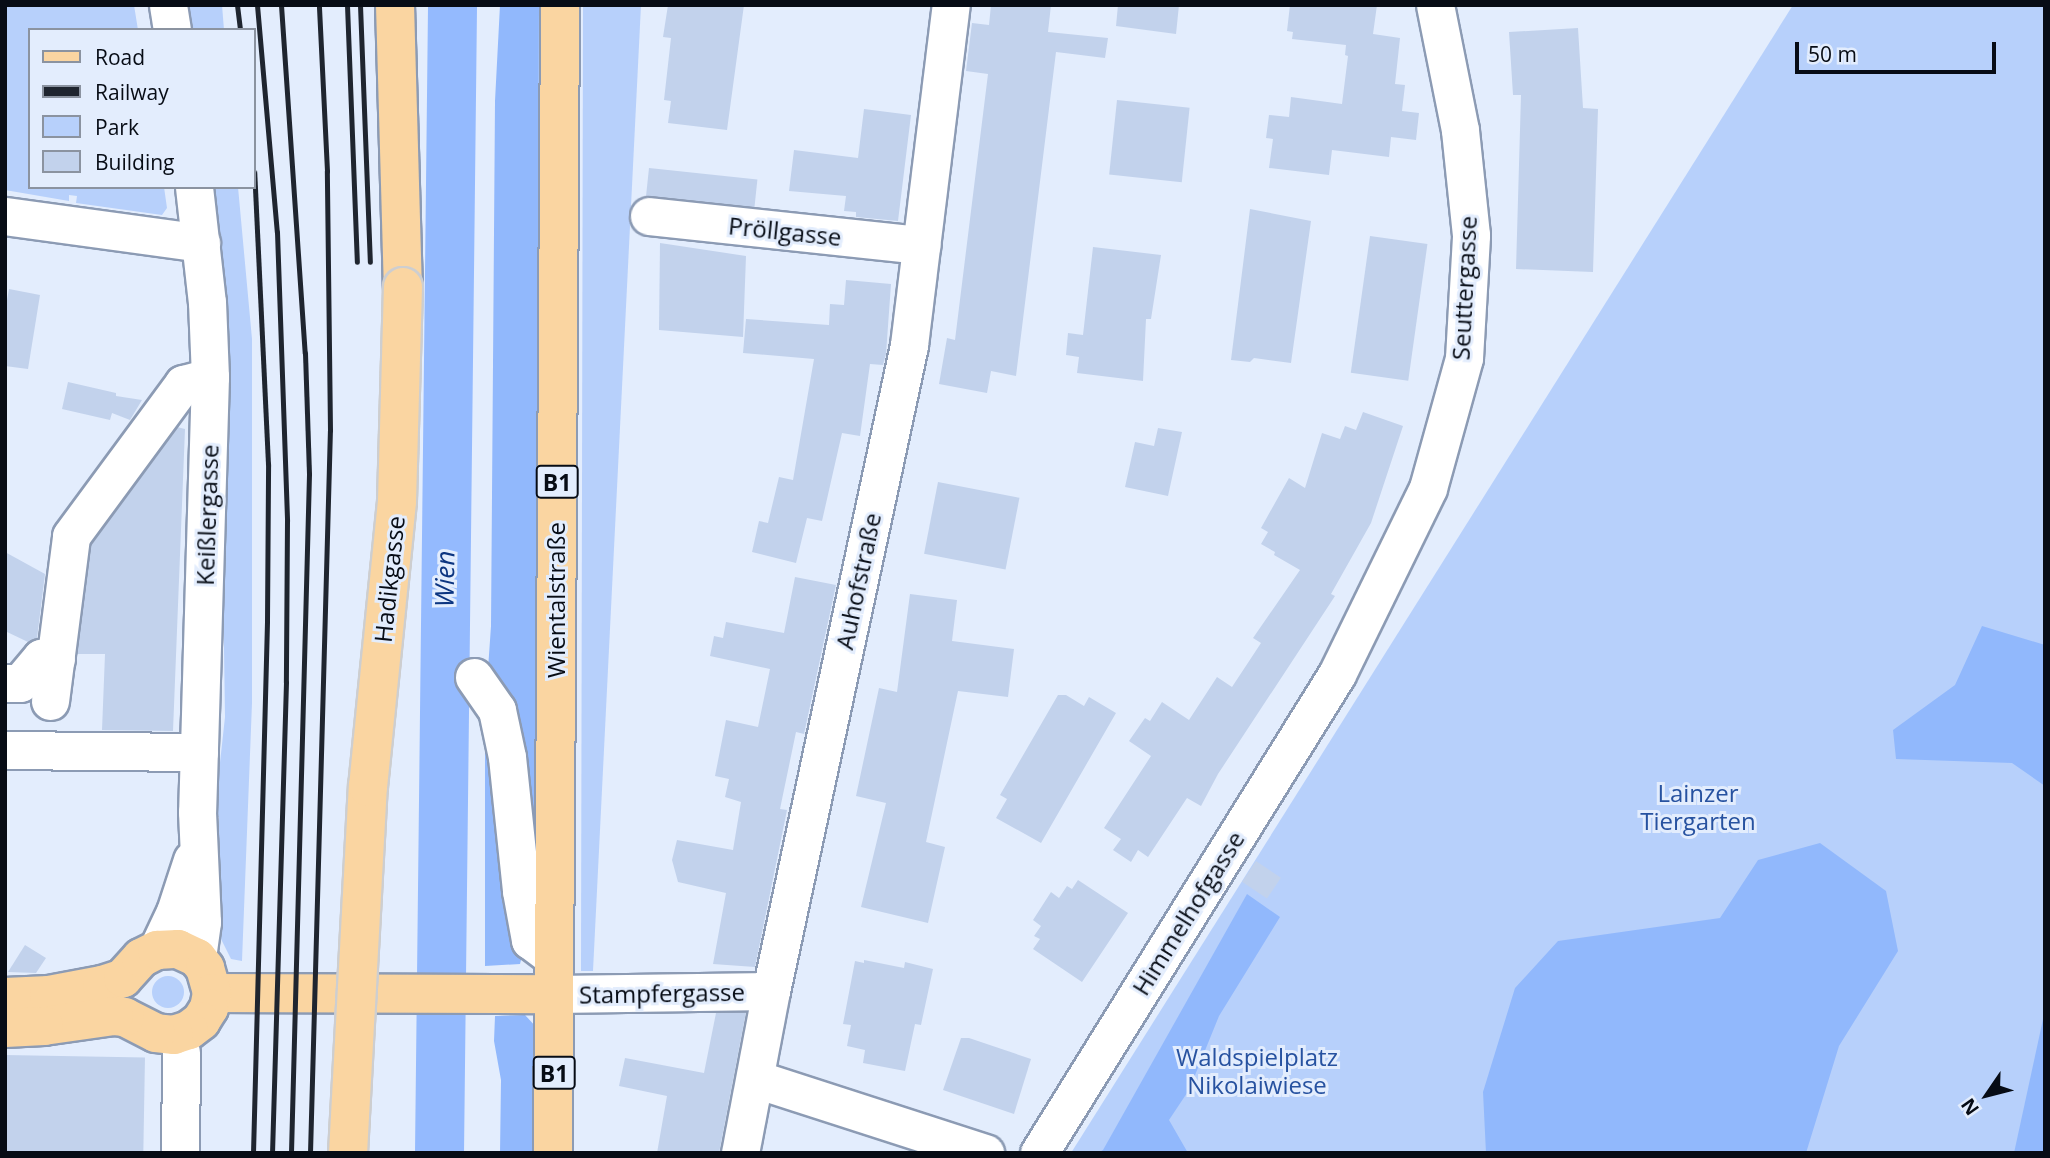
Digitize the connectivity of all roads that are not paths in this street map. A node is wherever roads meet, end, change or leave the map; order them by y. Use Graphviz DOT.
graph roads {
  1 [pos="169,5"];
  2 [pos="396,5"];
  3 [pos="560,5"];
  4 [pos="951,5"];
  5 [pos="1435,5"];
  6 [pos="172,28"];
  7 [pos="194,189"];
  8 [pos="5,216"];
  9 [pos="649,216"];
  10 [pos="201,243"];
  11 [pos="921,245"];
  12 [pos="210,377"];
  13 [pos="56,659"];
  14 [pos="1337,674"];
  15 [pos="474,677"];
  16 [pos="5,683"];
  17 [pos="50,701"];
  18 [pos="5,750"];
  19 [pos="199,752"];
  20 [pos="197,842"];
  21 [pos="197,958"];
  22 [pos="143,961"];
  23 [pos="544,981"];
  24 [pos="771,992"];
  25 [pos="212,993"];
  26 [pos="15,1000"];
  27 [pos="140,1024"];
  28 [pos="5,1027"];
  29 [pos="181,1052"];
  30 [pos="756,1079"];
  31 [pos="180,1153"];
  32 [pos="348,1153"];
  33 [pos="553,1153"];
  34 [pos="740,1153"];
  35 [pos="985,1153"];
  36 [pos="1039,1153"];
  1 -- 6 [label="street"];
  2 -- 32 [label="main road, Hadikgasse, bridge"];
  3 -- 23 [label="main road, Wientalstraße / B1"];
  4 -- 11 [label="street, Auhofstraße"];
  5 -- 14 [label="street, Seuttergasse"];
  7 -- 10 [label="street, Keißlergasse"];
  8 -- 10 [label="street"];
  9 -- 11 [label="street, Pröllgasse"];
  10 -- 12 [label="street, Keißlergasse"];
  11 -- 24 [label="street, Auhofstraße"];
  12 -- 13 [label="street"];
  12 -- 19 [label="street, Keißlergasse"];
  13 -- 16 [label="street"];
  13 -- 17 [label="street"];
  14 -- 36 [label="street, Himmelhofgasse"];
  15 -- 23 [label="street"];
  18 -- 19 [label="street"];
  19 -- 20 [label="street, Keißlergasse"];
  20 -- 21 [label="street, Keißlergasse"];
  20 -- 22 [label="street, Keißlergasse"];
  21 -- 22 [label="main road"];
  21 -- 25 [label="main road"];
  22 -- 26 [label="main road"];
  22 -- 27 [label="main road"];
  23 -- 24 [label="street, Stampfergasse"];
  23 -- 25 [label="main road"];
  23 -- 33 [label="main road, Wientalstraße / B1"];
  24 -- 30 [label="street, Auhofstraße"];
  25 -- 27 [label="main road"];
  27 -- 28 [label="main road"];
  29 -- 31 [label="street"];
  30 -- 34 [label="street, Auhofstraße"];
  30 -- 35 [label="street"];
}
